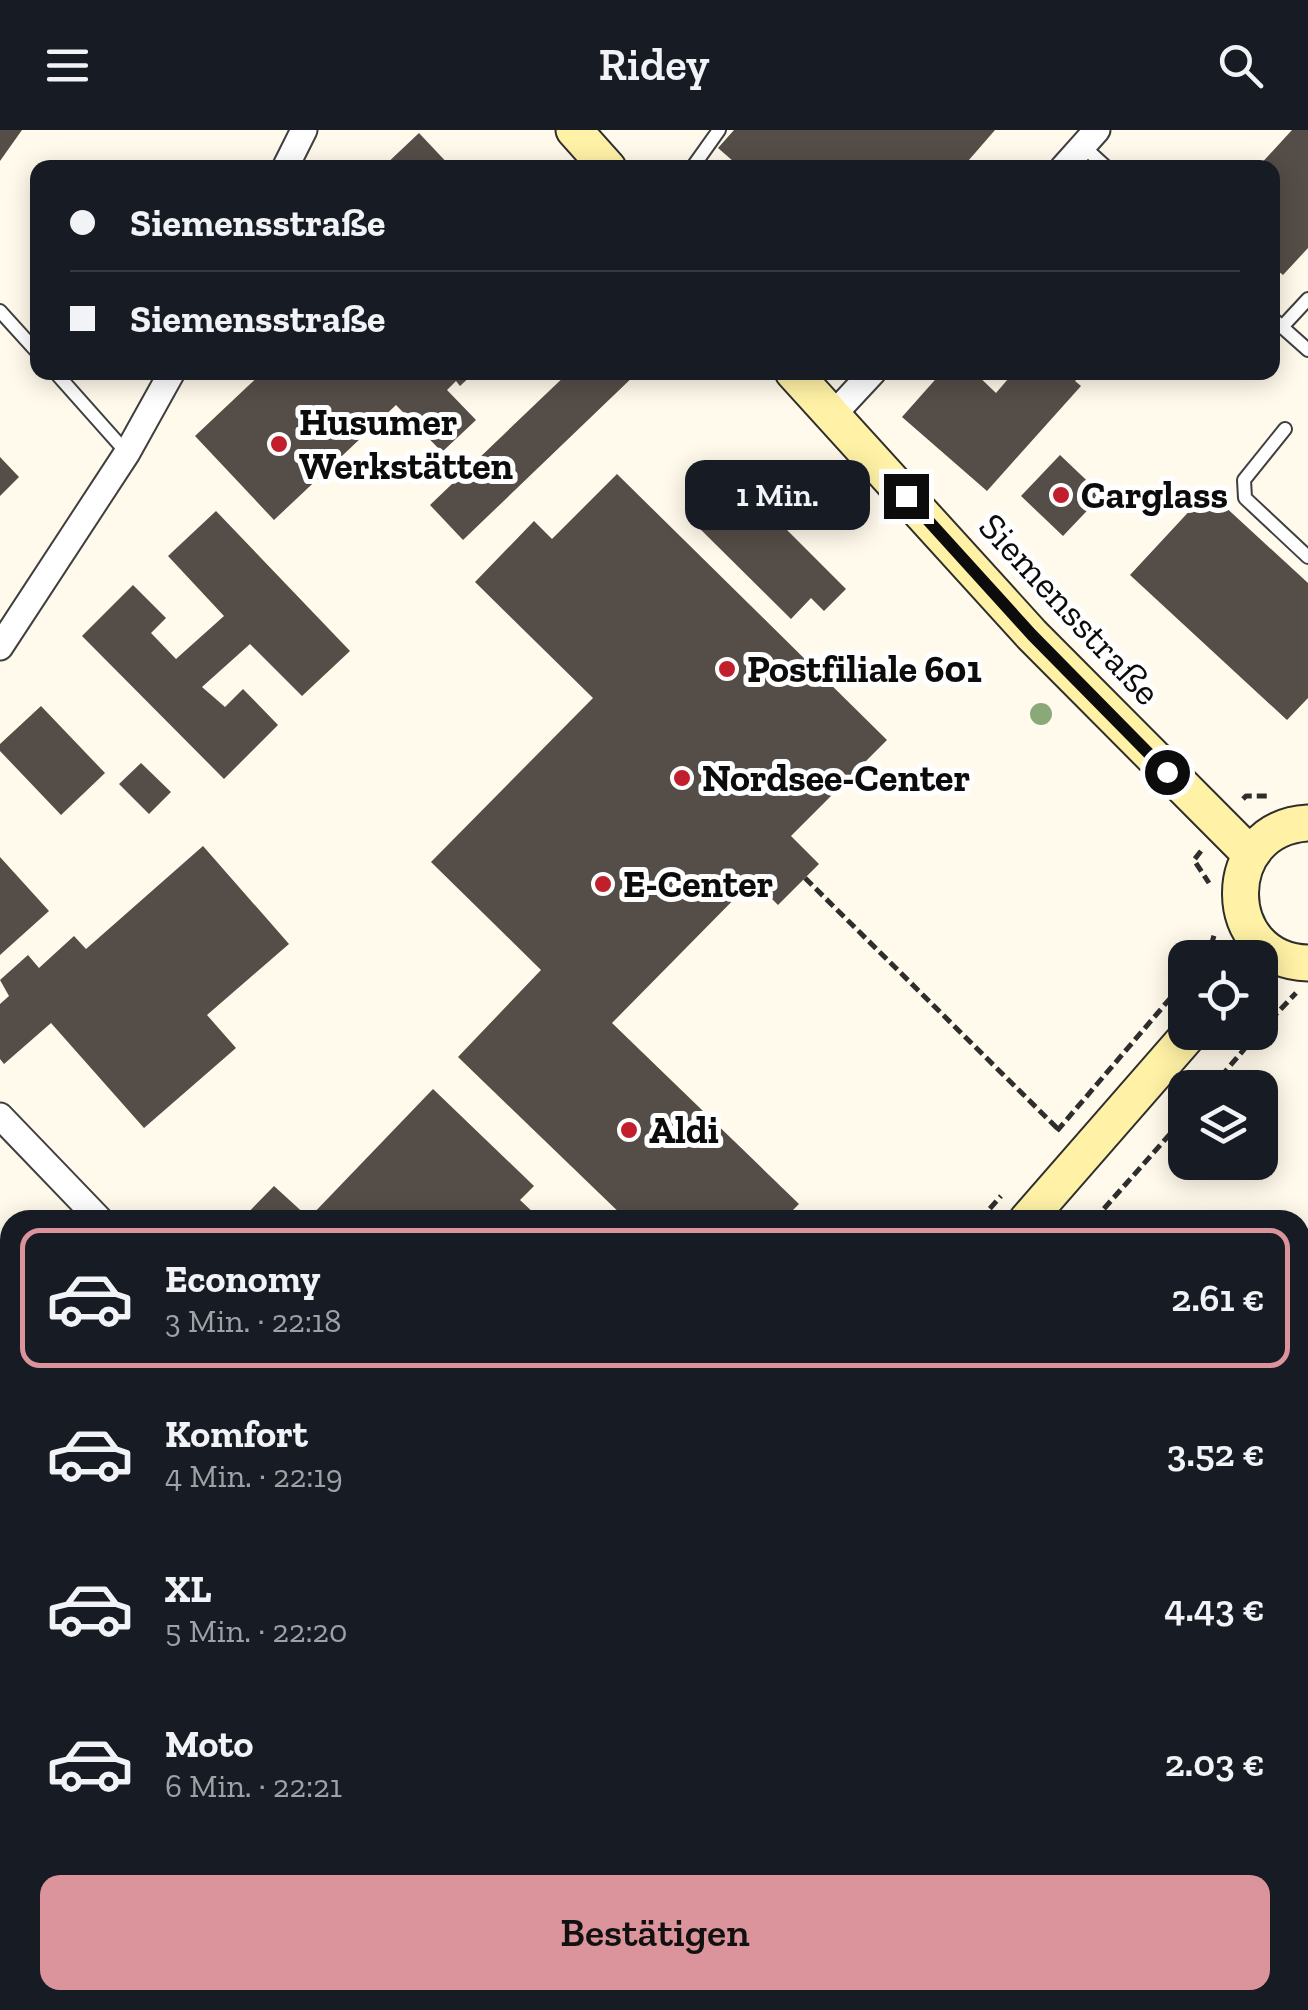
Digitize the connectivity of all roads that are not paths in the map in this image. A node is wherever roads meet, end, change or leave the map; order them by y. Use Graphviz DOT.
graph roads {
  1 [pos="304,130"];
  2 [pos="574,130"];
  3 [pos="719,130"];
  4 [pos="1086,136"];
  5 [pos="289,160"];
  6 [pos="601,160"];
  7 [pos="702,160"];
  8 [pos="1069,160"];
  9 [pos="1102,160"];
  10 [pos="1308,300"];
  11 [pos="0,311"];
  12 [pos="1280,320"];
  13 [pos="1280,325"];
  14 [pos="30,344"];
  15 [pos="1308,350"];
  16 [pos="62,380"];
  17 [pos="168,380"];
  18 [pos="800,380"];
  19 [pos="866,380"];
  20 [pos="832,416"];
  21 [pos="1286,429"];
  22 [pos="127,453"];
  23 [pos="1308,558"];
  24 [pos="0,647"];
  25 [pos="1308,824"];
  26 [pos="1251,855"];
  27 [pos="1254,940"];
  28 [pos="1278,957"];
  29 [pos="1308,964"];
  30 [pos="1175,1050"];
  31 [pos="0,1116"];
  32 [pos="90,1210"];
  33 [pos="1036,1210"];
  1 -- 5 [label="street"];
  2 -- 6 [label="street"];
  3 -- 7 [label="lane"];
  4 -- 8 [label="street"];
  4 -- 9 [label="lane"];
  10 -- 12 [label="lane"];
  11 -- 14 [label="lane"];
  13 -- 15 [label="lane"];
  16 -- 22 [label="lane"];
  17 -- 22 [label="street"];
  18 -- 20 [label="street, Siemensstraße"];
  19 -- 20 [label="street"];
  20 -- 26 [label="street, Siemensstraße"];
  21 -- 23 [label="lane"];
  22 -- 24 [label="street"];
  25 -- 26 [label="street"];
  26 -- 27 [label="street"];
  28 -- 29 [label="street"];
  30 -- 33 [label="street"];
  31 -- 32 [label="street"];
}
